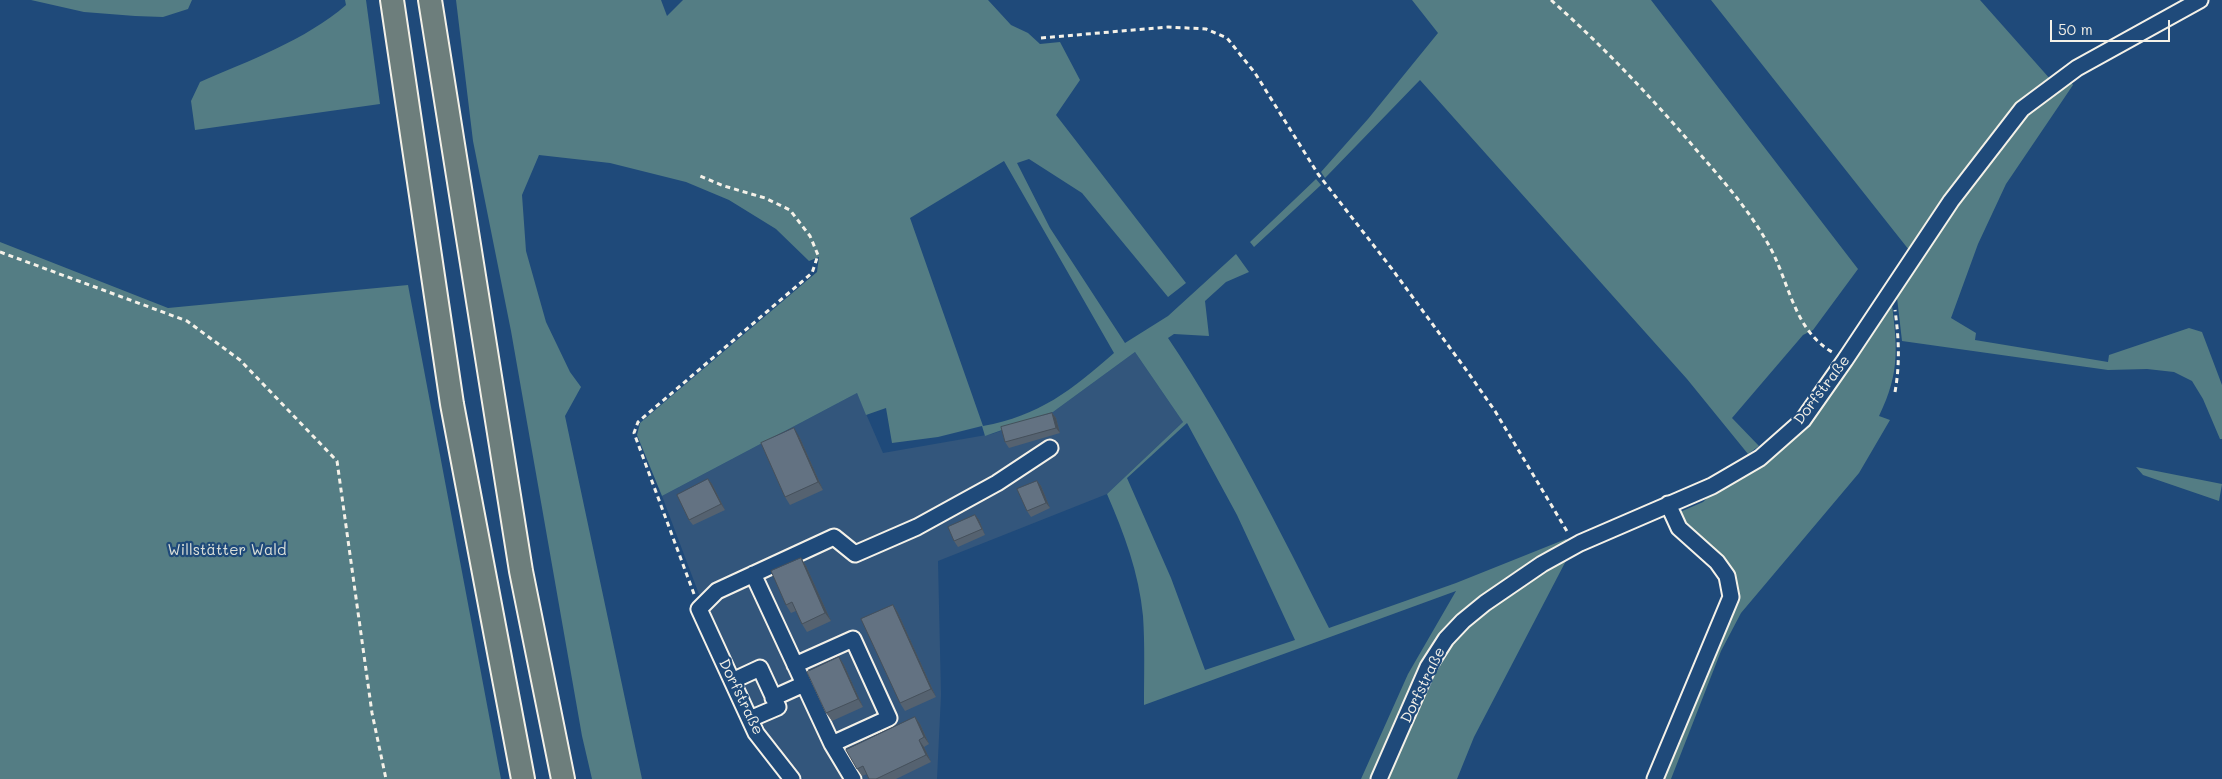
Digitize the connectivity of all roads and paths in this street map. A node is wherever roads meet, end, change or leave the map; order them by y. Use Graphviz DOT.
graph roads {
  1 [pos="379,0"];
  2 [pos="392,0"];
  3 [pos="430,0"];
  4 [pos="446,0"];
  5 [pos="1551,0"];
  6 [pos="2200,0"];
  7 [pos="1040,38"];
  8 [pos="443,85"];
  9 [pos="408,110"];
  10 [pos="700,176"];
  11 [pos="0,252"];
  12 [pos="1892,290"];
  13 [pos="1846,360"];
  14 [pos="1895,392"];
  15 [pos="1050,448"];
  16 [pos="1668,504"];
  17 [pos="1567,533"];
  18 [pos="753,574"];
  19 [pos="699,609"];
  20 [pos="795,666"];
  21 [pos="732,681"];
  22 [pos="804,684"];
  23 [pos="773,698"];
  24 [pos="750,719"];
  25 [pos="832,744"];
  26 [pos="386,779"];
  27 [pos="523,779"];
  28 [pos="563,779"];
  29 [pos="792,779"];
  30 [pos="853,779"];
  31 [pos="1379,779"];
  32 [pos="1655,779"];
  1 -- 9 [label="highway"];
  2 -- 9 [label="highway"];
  3 -- 8 [label="highway"];
  4 -- 8 [label="highway"];
  5 -- 13 [label="path"];
  6 -- 12 [label="street, Dorfstraße"];
  7 -- 17 [label="path"];
  8 -- 28 [label="highway"];
  9 -- 27 [label="highway"];
  10 -- 19 [label="path"];
  11 -- 26 [label="path"];
  12 -- 13 [label="street, Dorfstraße"];
  12 -- 14 [label="path"];
  13 -- 16 [label="street, Dorfstraße"];
  15 -- 18 [label="street"];
  16 -- 31 [label="street, Dorfstraße"];
  16 -- 32 [label="street"];
  18 -- 19 [label="street"];
  18 -- 20 [label="street"];
  19 -- 21 [label="street, Dorfstraße"];
  20 -- 22 [label="street"];
  20 -- 25 [label="street"];
  21 -- 23 [label="street"];
  21 -- 24 [label="street, Dorfstraße"];
  22 -- 23 [label="street"];
  22 -- 25 [label="street"];
  23 -- 24 [label="street"];
  24 -- 29 [label="street, Dorfstraße"];
  25 -- 30 [label="street"];
}
